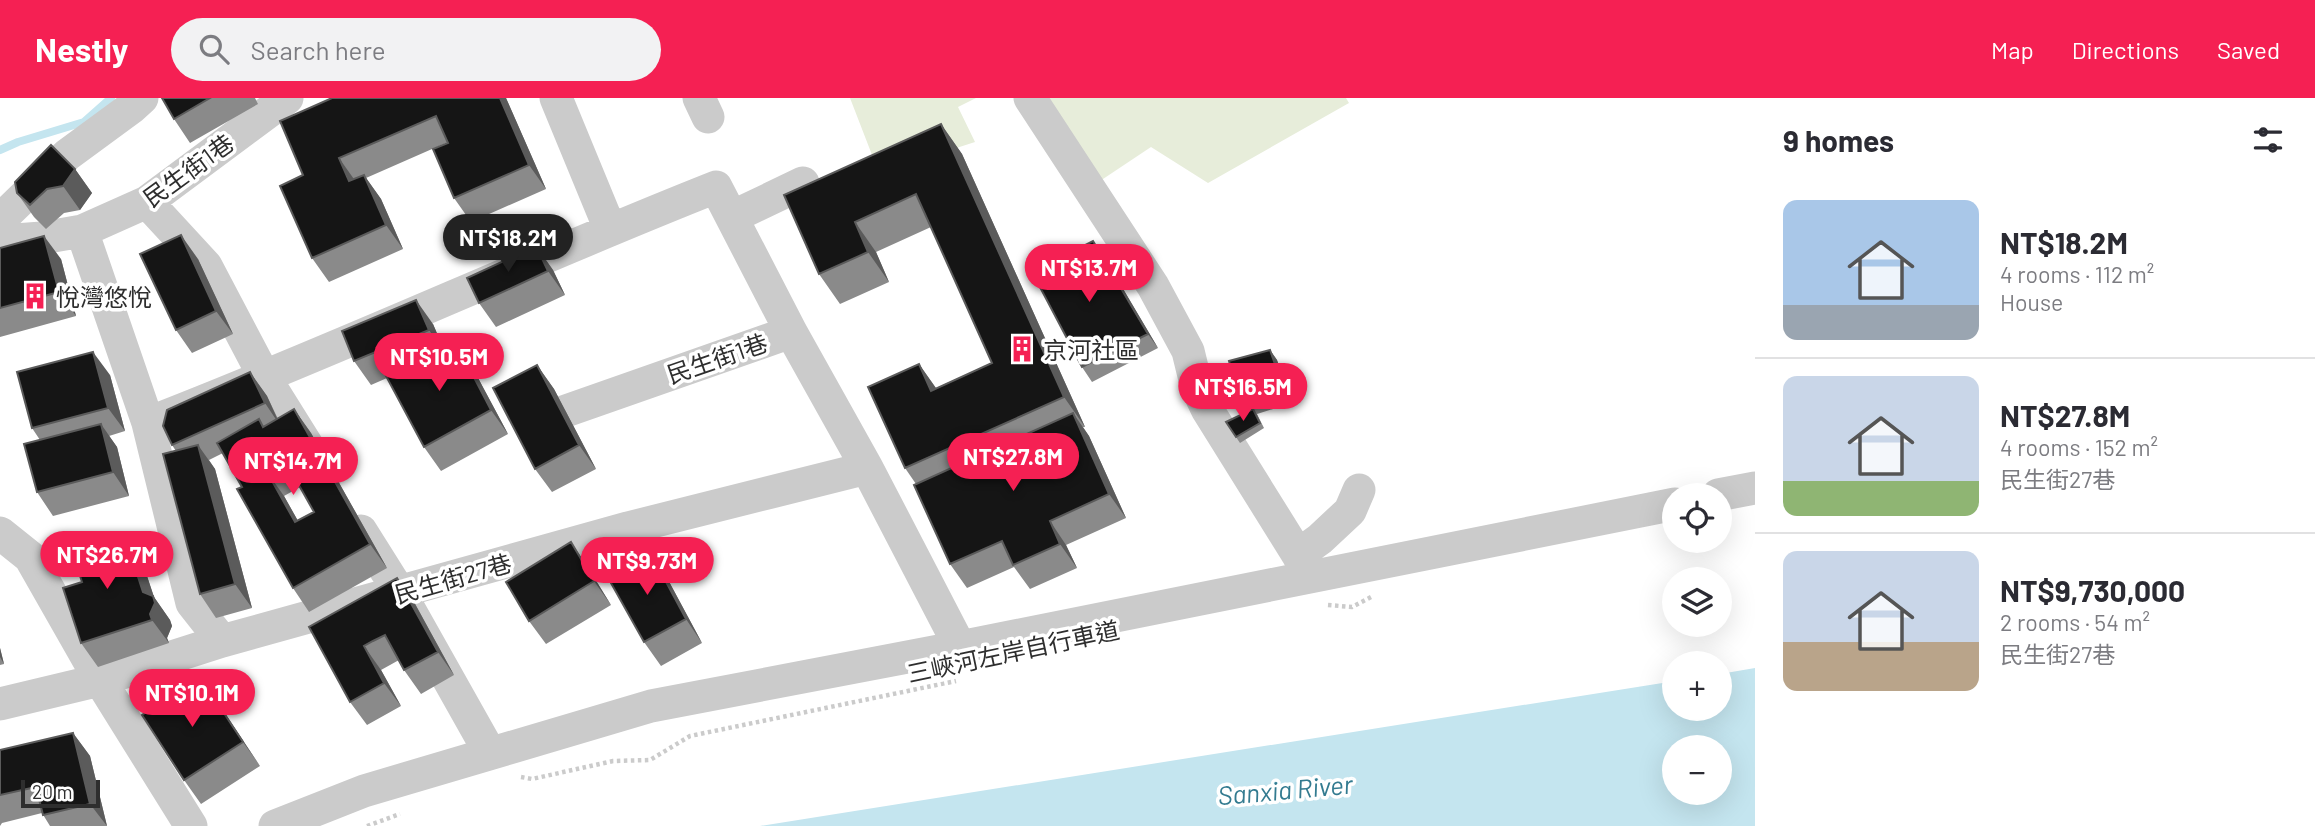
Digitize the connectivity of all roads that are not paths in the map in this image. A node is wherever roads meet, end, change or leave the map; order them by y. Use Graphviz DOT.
graph roads {
  1 [pos="142,98"];
  2 [pos="287,98"];
  3 [pos="556,98"];
  4 [pos="1030,98"];
  5 [pos="803,183"];
  6 [pos="147,202"];
  7 [pos="732,217"];
  8 [pos="0,222"];
  9 [pos="610,229"];
  10 [pos="82,231"];
  11 [pos="0,241"];
  12 [pos="791,332"];
  13 [pos="265,378"];
  14 [pos="563,412"];
  15 [pos="149,423"];
  16 [pos="867,468"];
  17 [pos="1755,488"];
  18 [pos="1359,490"];
  19 [pos="1732,492"];
  20 [pos="1662,507"];
  21 [pos="0,533"];
  22 [pos="1308,579"];
  23 [pos="400,593"];
  24 [pos="222,641"];
  25 [pos="961,663"];
  26 [pos="100,680"];
  27 [pos="0,704"];
  28 [pos="499,764"];
  29 [pos="191,826"];
  30 [pos="275,826"];
  1 -- 8 [label="street"];
  2 -- 6 [label="street, 民生街1巷"];
  3 -- 9 [label="street"];
  4 -- 22 [label="street"];
  5 -- 7 [label="street"];
  6 -- 10 [label="street, 民生街1巷"];
  6 -- 13 [label="street"];
  7 -- 9 [label="street"];
  7 -- 12 [label="street"];
  9 -- 13 [label="street"];
  10 -- 11 [label="street, 民生街1巷"];
  10 -- 15 [label="street"];
  12 -- 14 [label="street, 民生街1巷"];
  12 -- 16 [label="street"];
  13 -- 15 [label="street"];
  13 -- 23 [label="street"];
  15 -- 24 [label="street"];
  16 -- 23 [label="street, 民生街27巷"];
  16 -- 25 [label="street"];
  17 -- 19 [label="street"];
  18 -- 22 [label="street"];
  20 -- 22 [label="street"];
  21 -- 26 [label="street"];
  22 -- 25 [label="street"];
  23 -- 24 [label="street, 民生街27巷"];
  23 -- 28 [label="street"];
  24 -- 26 [label="street, 民生街27巷"];
  25 -- 28 [label="street"];
  26 -- 27 [label="street, 民生街27巷"];
  26 -- 29 [label="street"];
  28 -- 30 [label="street"];
}
